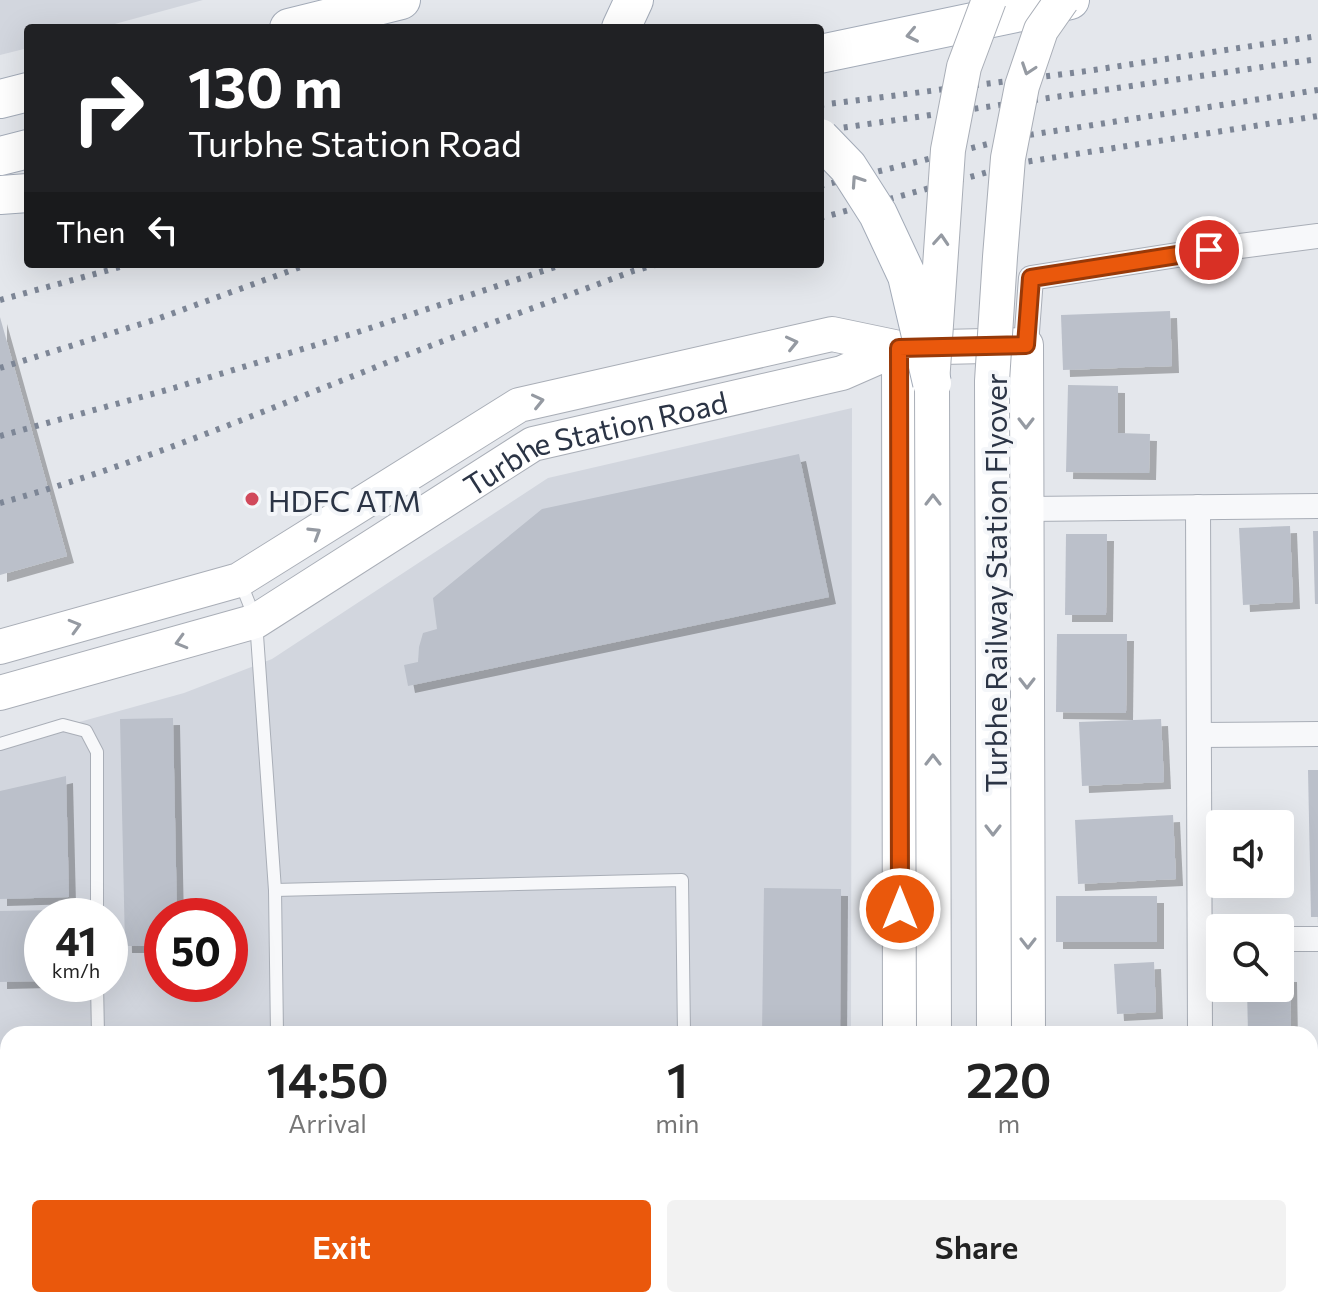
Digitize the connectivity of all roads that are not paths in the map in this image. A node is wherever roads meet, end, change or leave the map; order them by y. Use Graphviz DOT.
graph roads {
  1 [pos="401,0"];
  2 [pos="634,0"];
  3 [pos="989,0"];
  4 [pos="1062,0"];
  5 [pos="1070,0"];
  6 [pos="356,6"];
  7 [pos="301,24"];
  8 [pos="623,24"];
  9 [pos="824,53"];
  10 [pos="24,93"];
  11 [pos="0,99"];
  12 [pos="824,142"];
  13 [pos="24,150"];
  14 [pos="0,156"];
  15 [pos="24,193"];
  16 [pos="0,195"];
  17 [pos="1318,236"];
  18 [pos="1026,345"];
  19 [pos="899,348"];
  20 [pos="932,383"];
  21 [pos="1318,506"];
  22 [pos="1198,507"];
  23 [pos="1027,509"];
  24 [pos="239,580"];
  25 [pos="256,621"];
  26 [pos="0,647"];
  27 [pos="0,693"];
  28 [pos="1318,734"];
  29 [pos="1199,735"];
  30 [pos="0,744"];
  31 [pos="275,890"];
  32 [pos="97,898"];
  33 [pos="1209,914"];
  34 [pos="1294,939"];
  35 [pos="1318,939"];
  36 [pos="1206,976"];
  37 [pos="97,1002"];
  38 [pos="98,1026"];
  39 [pos="277,1026"];
  40 [pos="684,1026"];
  41 [pos="900,1026"];
  42 [pos="934,1026"];
  43 [pos="994,1026"];
  44 [pos="1028,1026"];
  45 [pos="1201,1026"];
  1 -- 6 [label="main road"];
  2 -- 8 [label="main road"];
  20 -- 3 [label="main road, Turbhe Railway Station Flyover, one-way, bridge"];
  4 -- 43 [label="main road, Turbhe Railway Station Flyover, one-way, bridge"];
  5 -- 9 [label="main road, one-way"];
  6 -- 7 [label="main road"];
  10 -- 11 [label="main road"];
  20 -- 12 [label="main road, one-way, bridge"];
  13 -- 14 [label="main road"];
  15 -- 16 [label="main road"];
  17 -- 18 [label="street"];
  18 -- 19 [label="main road, Turbhe Station Road"];
  18 -- 23 [label="main road, one-way"];
  24 -- 19 [label="main road, Turbhe Station Road, one-way"];
  19 -- 25 [label="main road, Turbhe Station Road"];
  19 -- 41 [label="main road"];
  42 -- 20 [label="main road, Turbhe Railway Station Flyover, one-way, bridge"];
  21 -- 22 [label="street"];
  22 -- 23 [label="street"];
  22 -- 29 [label="street"];
  23 -- 44 [label="main road, one-way"];
  24 -- 25 [label="lane"];
  26 -- 24 [label="main road, Turbhe Station Road, one-way"];
  25 -- 27 [label="main road, Turbhe Station Road, one-way"];
  25 -- 31 [label="lane"];
  28 -- 29 [label="street"];
  29 -- 33 [label="street"];
  30 -- 32 [label="lane"];
  31 -- 39 [label="lane"];
  31 -- 40 [label="lane"];
  34 -- 35 [label="street"];
  36 -- 45 [label="street"];
  37 -- 38 [label="lane"];
}
